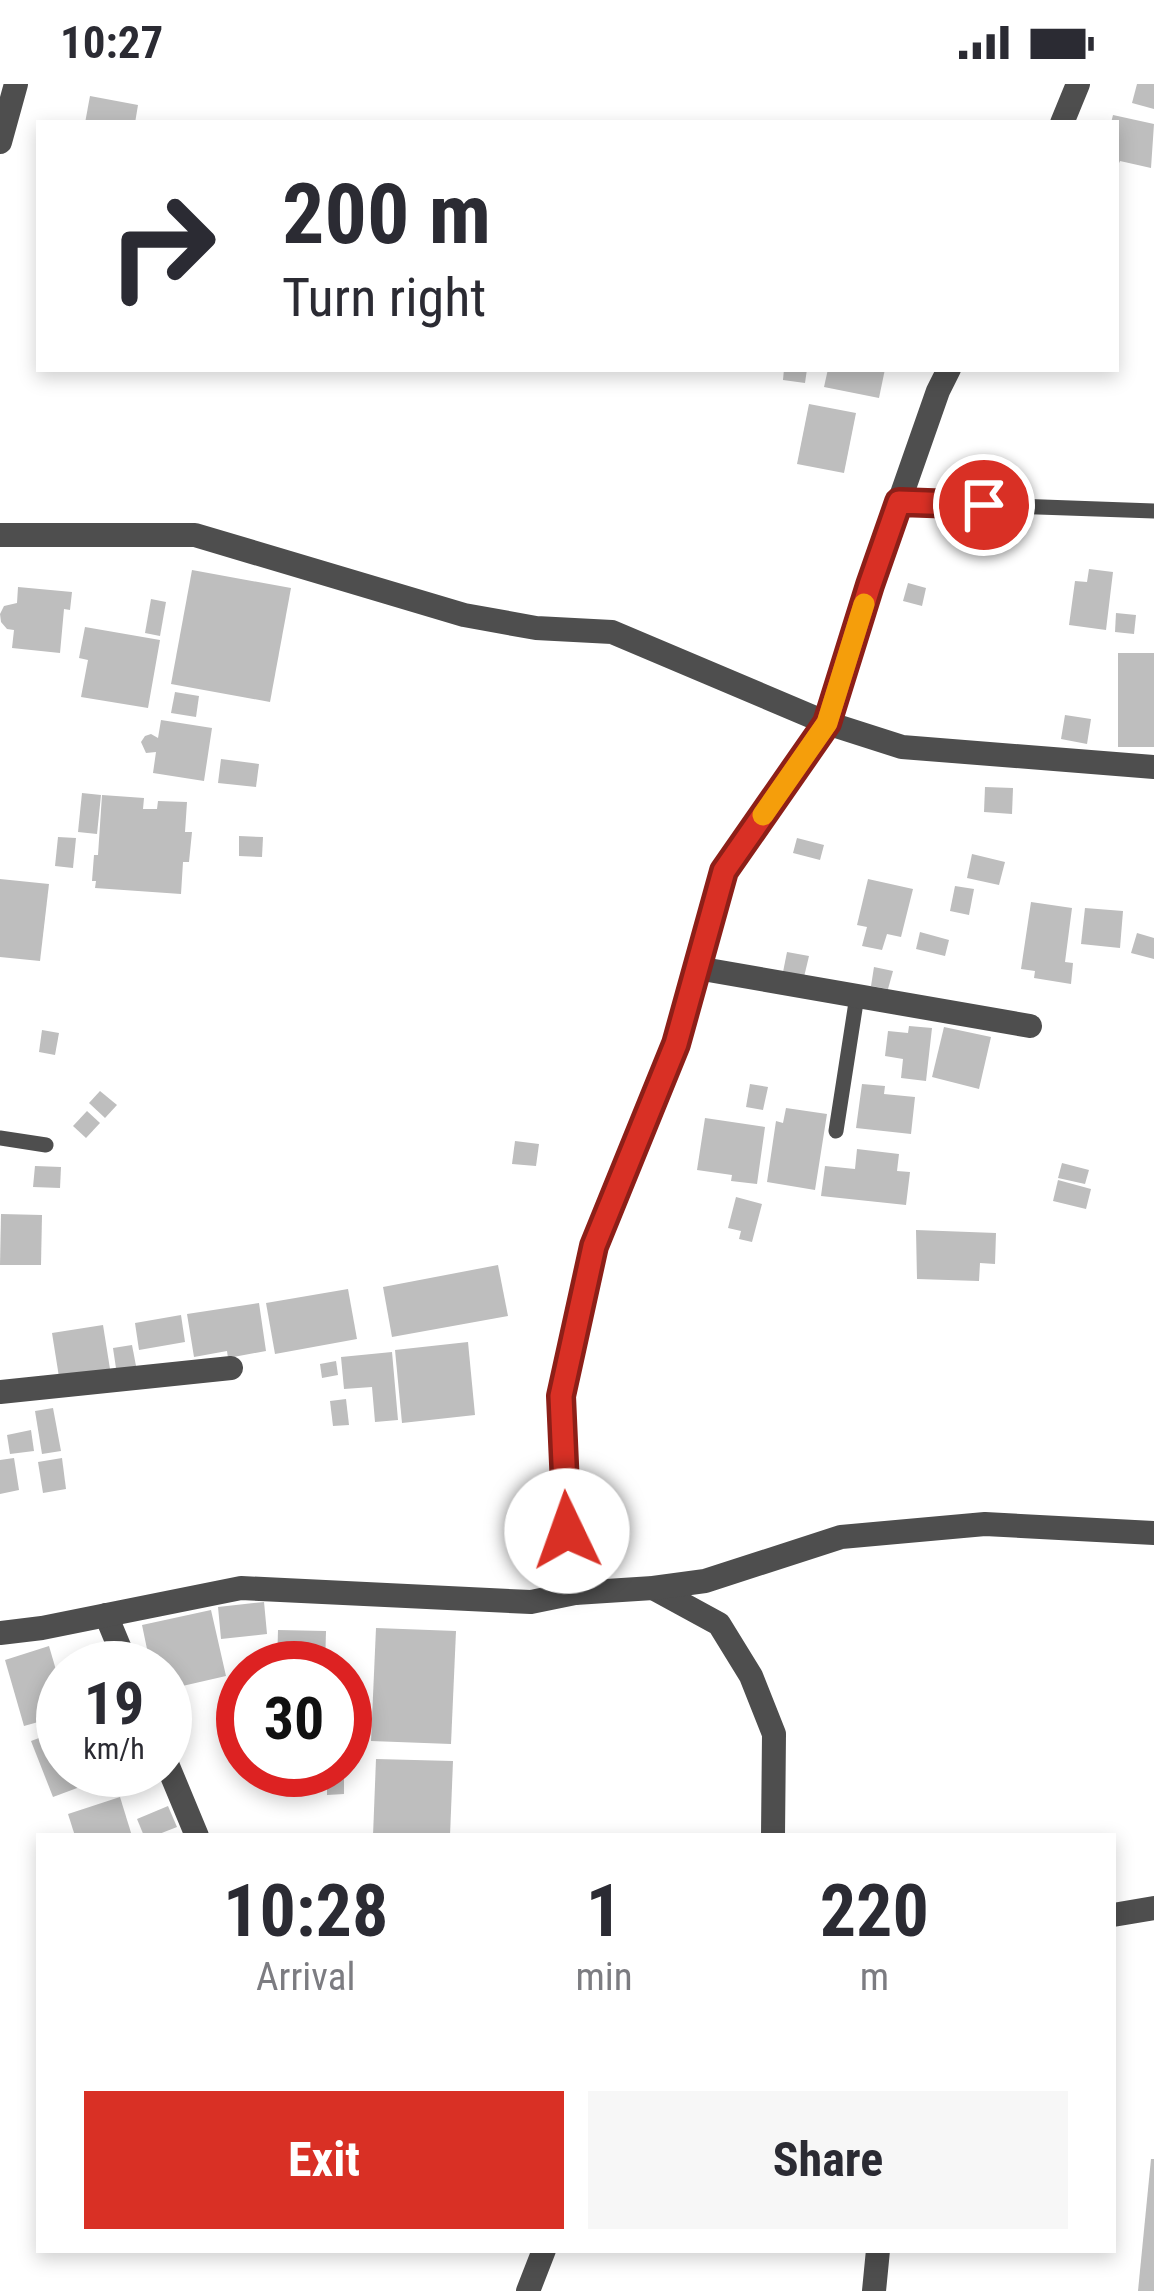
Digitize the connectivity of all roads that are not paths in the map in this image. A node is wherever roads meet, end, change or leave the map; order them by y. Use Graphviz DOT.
graph roads {
  1 [pos="16,84"];
  2 [pos="1078,84"];
  3 [pos="1064,120"];
  4 [pos="0,142"];
  5 [pos="948,372"];
  6 [pos="899,502"];
  7 [pos="1154,511"];
  8 [pos="0,535"];
  9 [pos="827,723"];
  10 [pos="1154,767"];
  11 [pos="697,968"];
  12 [pos="857,996"];
  13 [pos="1030,1026"];
  14 [pos="836,1131"];
  15 [pos="0,1138"];
  16 [pos="46,1145"];
  17 [pos="231,1368"];
  18 [pos="0,1393"];
  19 [pos="1154,1533"];
  20 [pos="653,1588"];
  21 [pos="575,1593"];
  22 [pos="106,1615"];
  23 [pos="0,1633"];
  24 [pos="117,1641"];
  25 [pos="180,1797"];
  26 [pos="195,1833"];
  27 [pos="773,1833"];
  28 [pos="1154,1908"];
  29 [pos="1116,1914"];
  30 [pos="543,2253"];
  31 [pos="878,2253"];
  32 [pos="528,2291"];
  33 [pos="874,2291"];
  1 -- 4 [label="street"];
  2 -- 3 [label="street"];
  5 -- 6 [label="street"];
  6 -- 7 [label="lane"];
  6 -- 9 [label="street"];
  8 -- 9 [label="street"];
  9 -- 10 [label="street"];
  9 -- 11 [label="street"];
  11 -- 12 [label="street"];
  11 -- 21 [label="street"];
  12 -- 13 [label="street"];
  12 -- 14 [label="lane"];
  15 -- 16 [label="lane"];
  17 -- 18 [label="street"];
  19 -- 20 [label="street"];
  20 -- 21 [label="street"];
  20 -- 27 [label="street"];
  21 -- 22 [label="street"];
  22 -- 23 [label="street"];
  22 -- 24 [label="street"];
  25 -- 26 [label="street"];
  28 -- 29 [label="street"];
  30 -- 32 [label="street"];
  31 -- 33 [label="street"];
}
